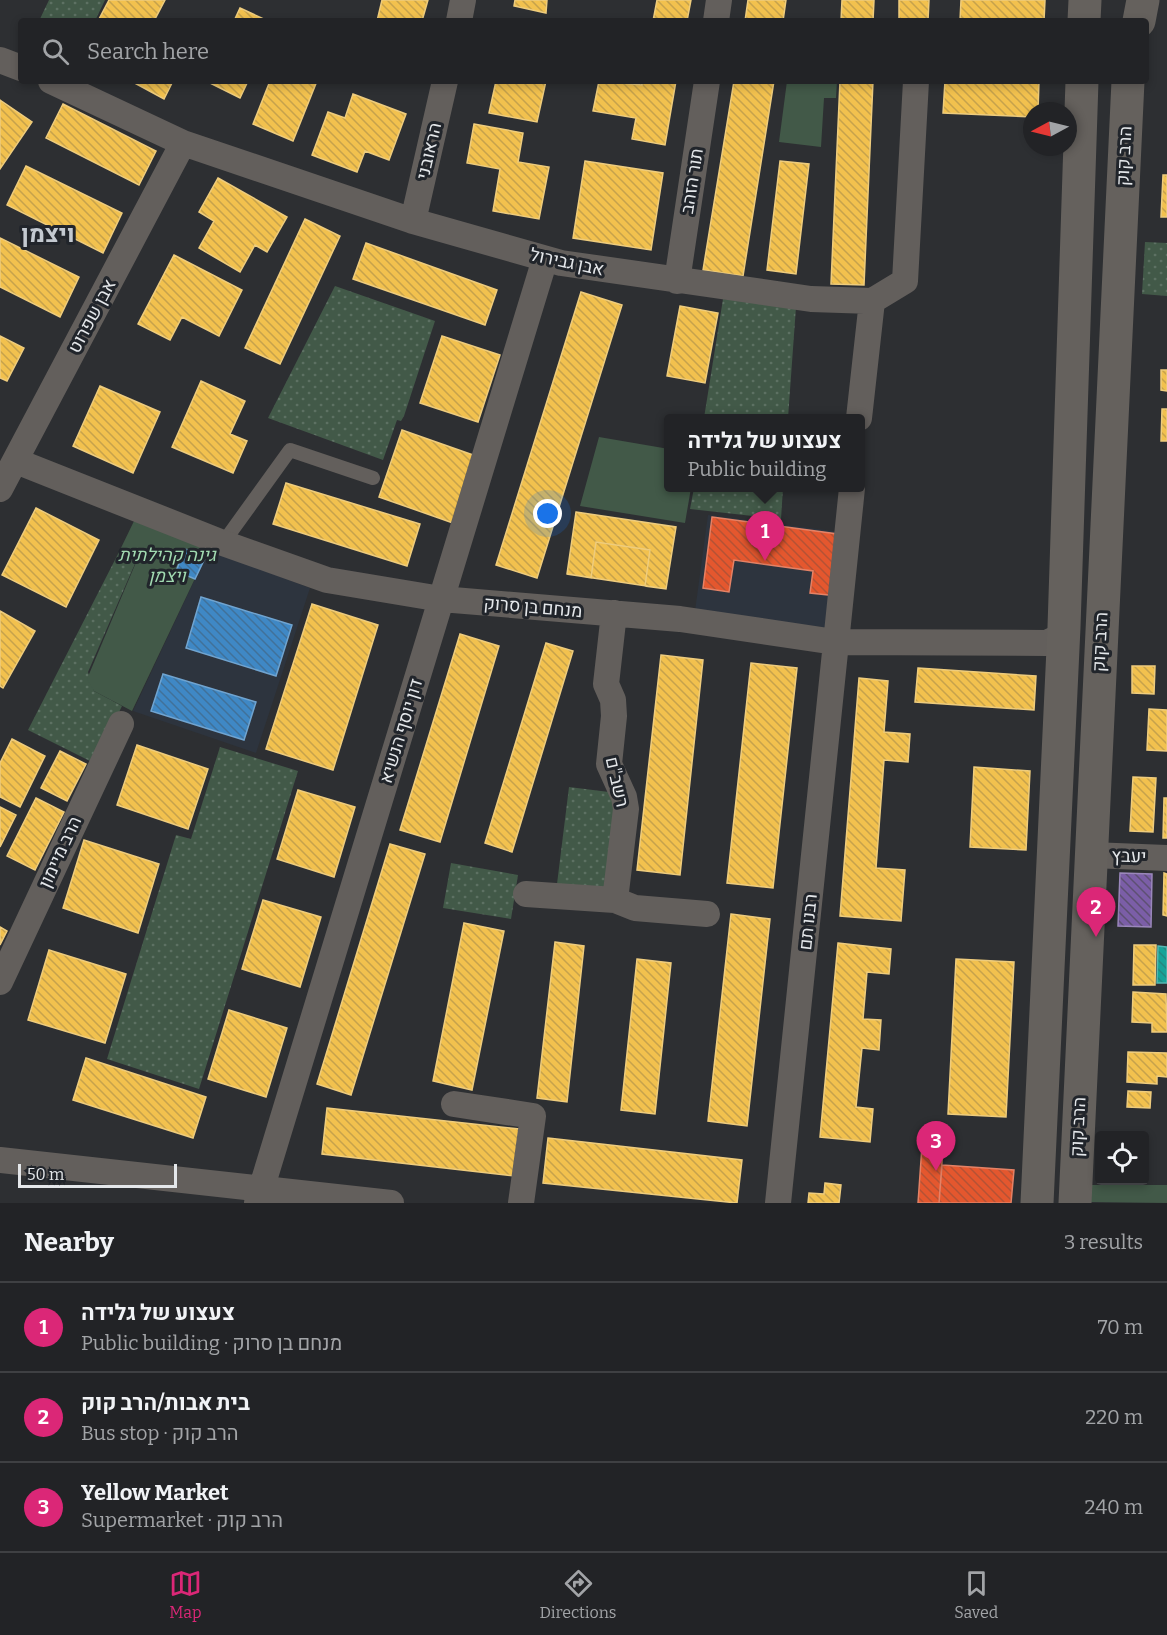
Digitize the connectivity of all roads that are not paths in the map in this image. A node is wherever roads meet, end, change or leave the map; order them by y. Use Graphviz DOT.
graph roads {
  1 [pos="464,0"];
  2 [pos="719,0"];
  3 [pos="1085,0"];
  4 [pos="1131,0"];
  5 [pos="1143,0"];
  6 [pos="460,18"];
  7 [pos="716,18"];
  8 [pos="1084,18"];
  9 [pos="1130,18"];
  10 [pos="1140,18"];
  11 [pos="0,60"];
  12 [pos="18,67"];
  13 [pos="57,84"];
  14 [pos="444,84"];
  15 [pos="707,84"];
  16 [pos="916,84"];
  17 [pos="1082,84"];
  18 [pos="1128,87"];
  19 [pos="183,143"];
  20 [pos="412,221"];
  21 [pos="545,259"];
  22 [pos="677,281"];
  23 [pos="873,301"];
  24 [pos="860,414"];
  25 [pos="16,461"];
  26 [pos="373,478"];
  27 [pos="0,489"];
  28 [pos="852,492"];
  29 [pos="223,543"];
  30 [pos="441,599"];
  31 [pos="614,613"];
  32 [pos="1064,627"];
  33 [pos="835,642"];
  34 [pos="121,724"];
  35 [pos="1091,855"];
  36 [pos="1167,858"];
  37 [pos="526,894"];
  38 [pos="615,900"];
  39 [pos="707,914"];
  40 [pos="0,982"];
  41 [pos="454,1104"];
  42 [pos="0,1160"];
  43 [pos="0,1178"];
  44 [pos="253,1198"];
  45 [pos="391,1203"];
  46 [pos="521,1203"];
  47 [pos="778,1203"];
  48 [pos="1037,1203"];
  49 [pos="1075,1203"];
  1 -- 6 [label="street"];
  2 -- 7 [label="street"];
  3 -- 8 [label="main road"];
  4 -- 9 [label="main road"];
  5 -- 10 [label="main road"];
  11 -- 12 [label="street"];
  13 -- 19 [label="street, אבן גבירול"];
  14 -- 20 [label="street, הראובני"];
  15 -- 22 [label="street, תור הזהב"];
  16 -- 23 [label="street"];
  17 -- 32 [label="main road, הרב קוק"];
  18 -- 35 [label="main road, הרב קוק"];
  19 -- 20 [label="street, אבן גבירול"];
  19 -- 25 [label="street, אבן שפרוט"];
  20 -- 21 [label="street, אבן גבירול"];
  21 -- 22 [label="street, אבן גבירול"];
  21 -- 30 [label="street, דון יוסף הנשיא"];
  22 -- 23 [label="street, אבן גבירול"];
  23 -- 24 [label="street"];
  25 -- 27 [label="street, אבן שפרוט"];
  25 -- 29 [label="street, מנחם בן סרוק"];
  26 -- 29 [label="lane"];
  28 -- 33 [label="street, רבנו תם"];
  29 -- 30 [label="street, מנחם בן סרוק"];
  30 -- 31 [label="street, מנחם בן סרוק"];
  30 -- 44 [label="street, דון יוסף הנשיא"];
  31 -- 33 [label="street, מנחם בן סרוק"];
  31 -- 38 [label="street, רשב\"ם"];
  32 -- 33 [label="street, מנחם בן סרוק"];
  32 -- 48 [label="main road, הרב קוק"];
  33 -- 47 [label="street, רבנו תם"];
  34 -- 40 [label="street, הרב מיימון"];
  35 -- 36 [label="street, יעבץ"];
  35 -- 49 [label="main road, הרב קוק"];
  37 -- 38 [label="street"];
  38 -- 39 [label="street"];
  41 -- 46 [label="street"];
  42 -- 44 [label="street"];
  43 -- 44 [label="street"];
  44 -- 45 [label="street"];
}
